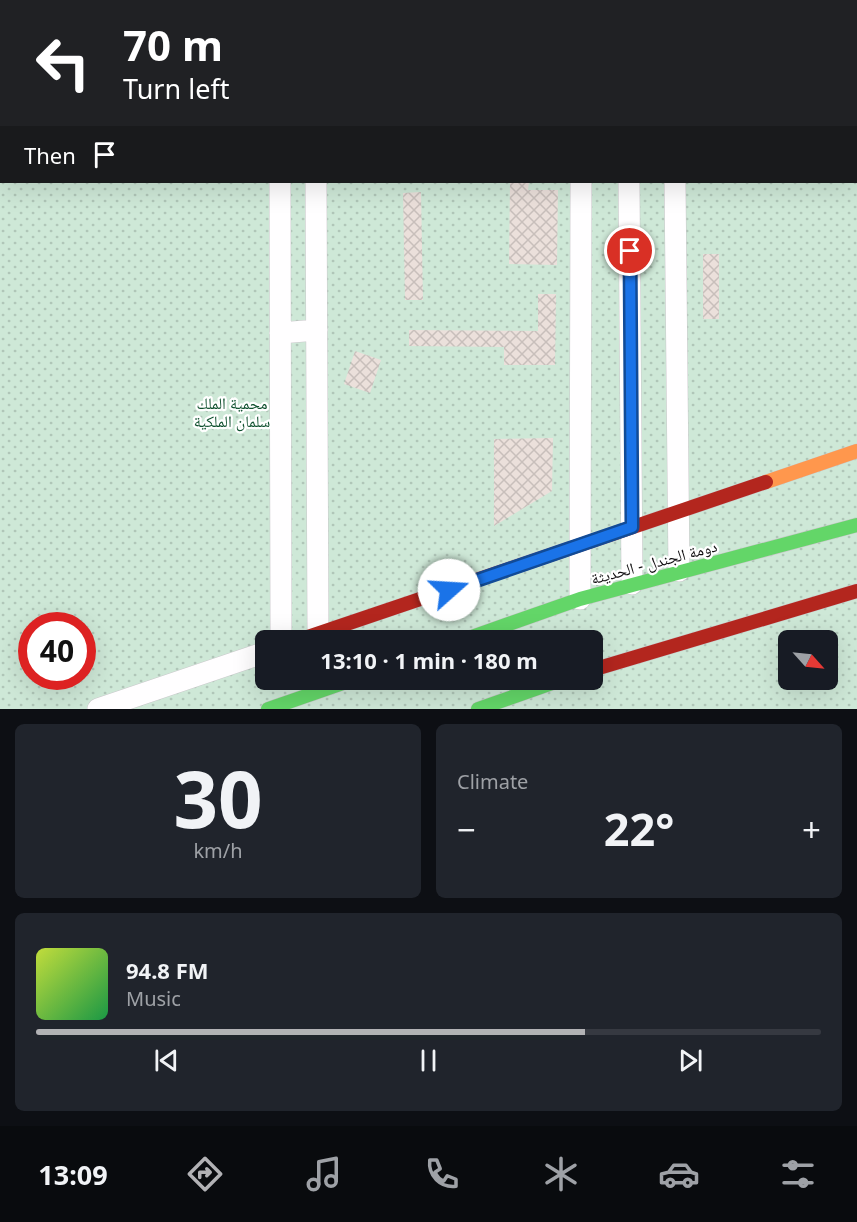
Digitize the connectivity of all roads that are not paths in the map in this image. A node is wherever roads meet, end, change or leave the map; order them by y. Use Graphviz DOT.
graph roads {
  1 [pos="280,183"];
  2 [pos="316,183"];
  3 [pos="581,183"];
  4 [pos="630,183"];
  5 [pos="675,183"];
  6 [pos="317,330"];
  7 [pos="280,333"];
  8 [pos="857,451"];
  9 [pos="678,512"];
  10 [pos="857,525"];
  11 [pos="632,527"];
  12 [pos="580,545"];
  13 [pos="679,571"];
  14 [pos="632,584"];
  15 [pos="857,591"];
  16 [pos="580,599"];
  17 [pos="281,630"];
  18 [pos="309,630"];
  19 [pos="330,630"];
  20 [pos="492,630"];
  21 [pos="255,656"];
  22 [pos="603,667"];
  23 [pos="323,690"];
  24 [pos="532,690"];
  25 [pos="98,709"];
  26 [pos="268,709"];
  27 [pos="478,709"];
  1 -- 7 [label="street"];
  2 -- 6 [label="street"];
  3 -- 12 [label="street"];
  4 -- 11 [label="street"];
  5 -- 9 [label="street"];
  6 -- 7 [label="street"];
  6 -- 18 [label="street"];
  7 -- 17 [label="street"];
  8 -- 9 [label="main road"];
  9 -- 11 [label="main road"];
  9 -- 13 [label="street"];
  10 -- 13 [label="main road, دومة الجندل - الحديثة"];
  11 -- 12 [label="main road"];
  11 -- 14 [label="street"];
  12 -- 16 [label="street"];
  12 -- 19 [label="main road"];
  13 -- 14 [label="main road, دومة الجندل - الحديثة"];
  14 -- 16 [label="main road, دومة الجندل - الحديثة"];
  15 -- 22 [label="main road"];
  16 -- 20 [label="main road, دومة الجندل - الحديثة"];
  21 -- 25 [label="street"];
  23 -- 26 [label="main road"];
  24 -- 27 [label="main road"];
}
